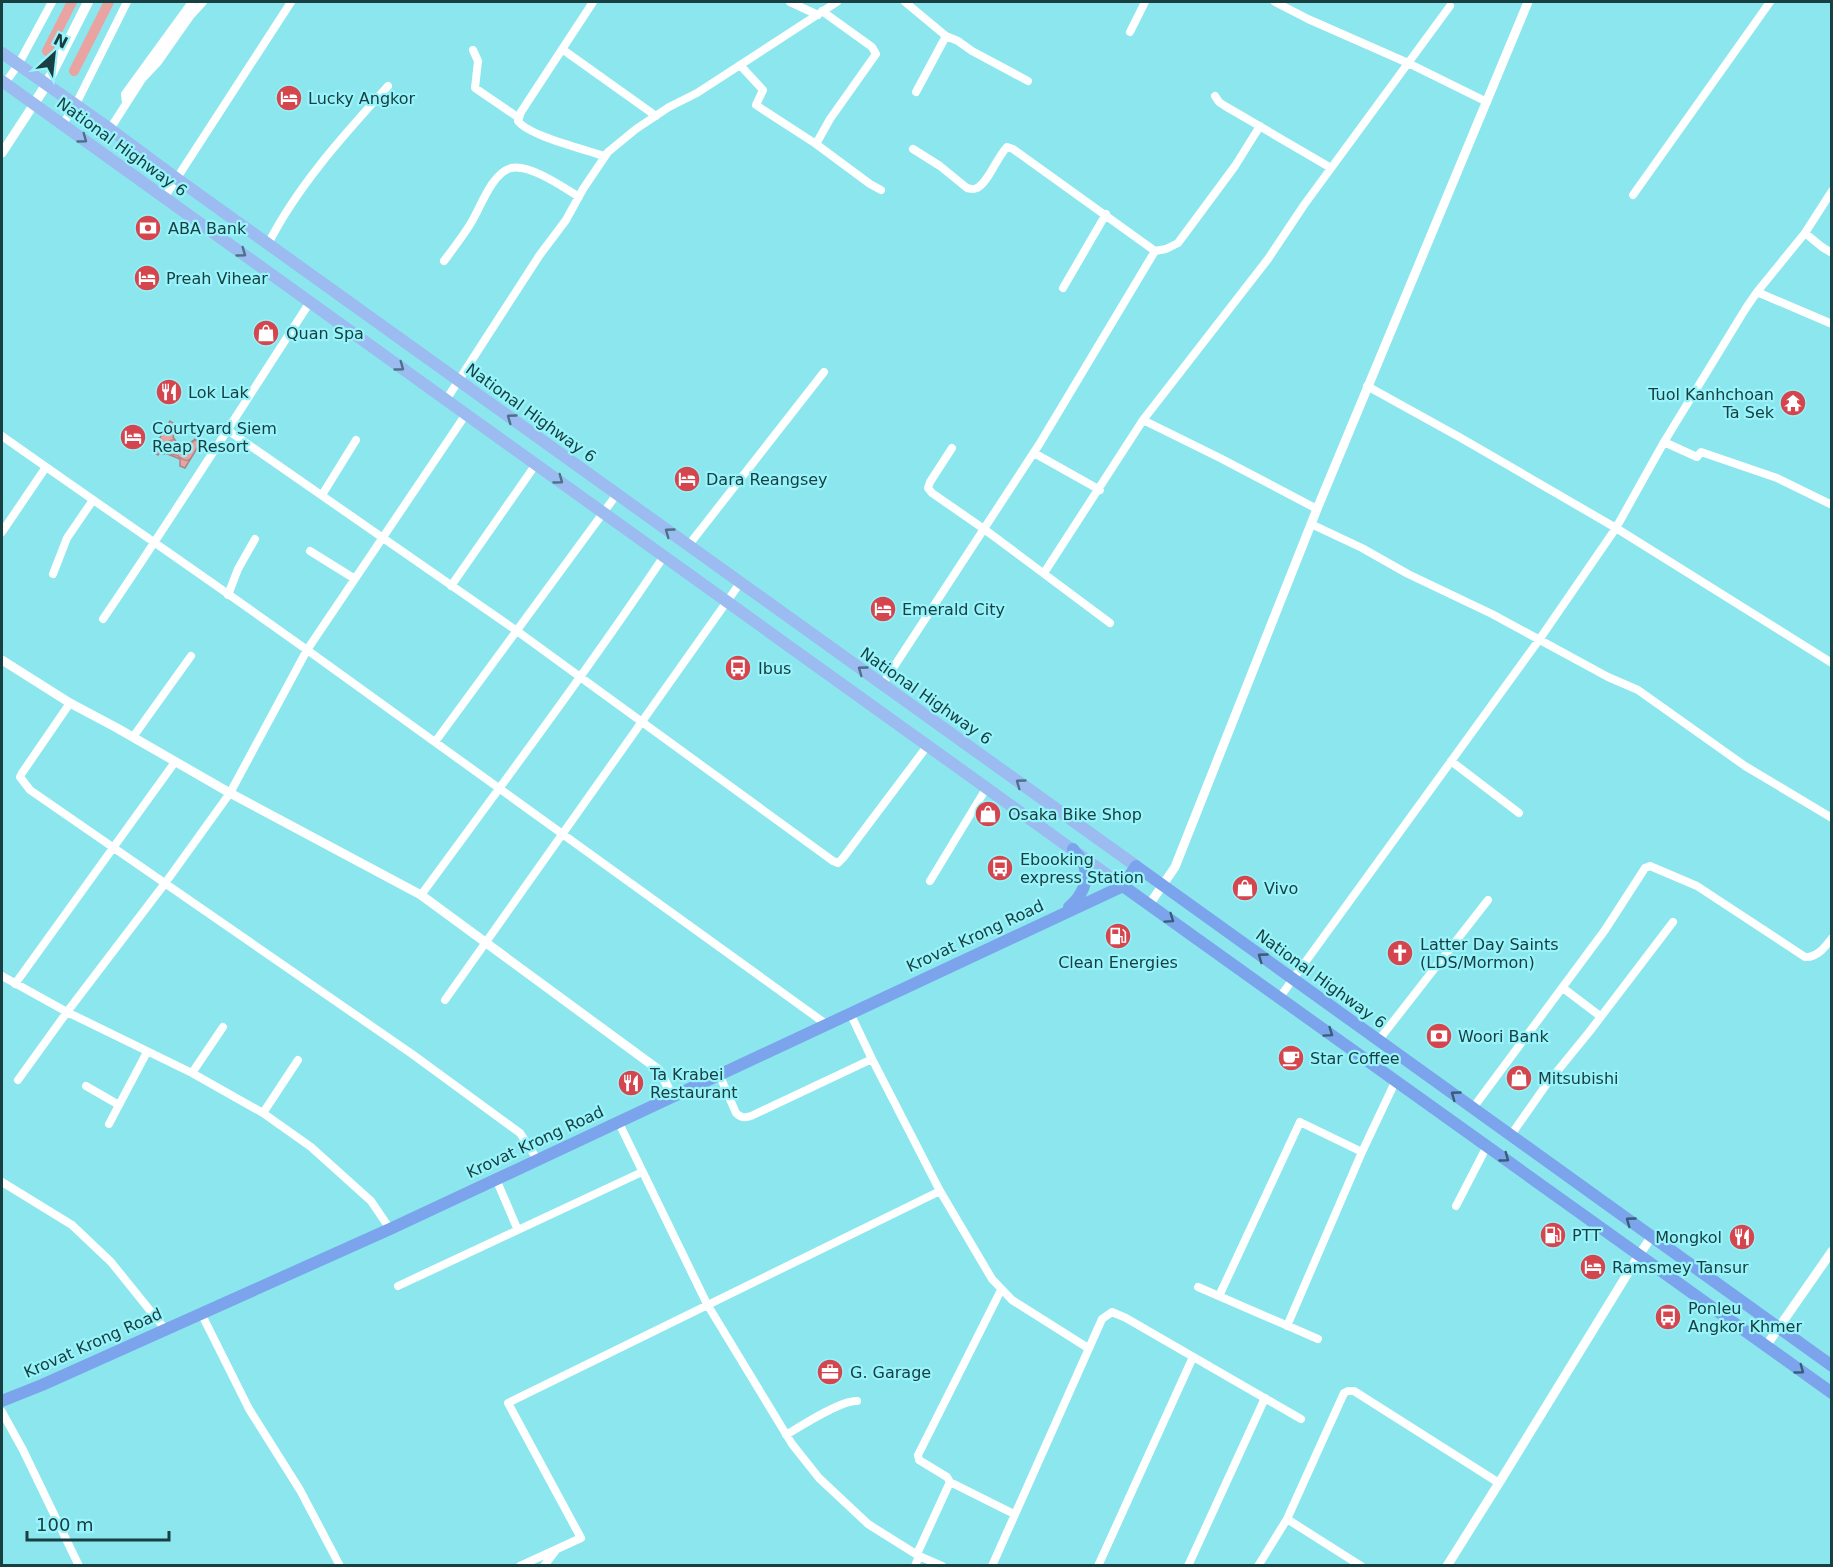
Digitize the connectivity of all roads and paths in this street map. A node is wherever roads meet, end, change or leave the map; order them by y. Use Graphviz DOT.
graph roads {
  1 [pos="52,2"];
  2 [pos="88,2"];
  3 [pos="127,2"];
  4 [pos="192,2"];
  5 [pos="203,2"];
  6 [pos="291,2"];
  7 [pos="593,2"];
  8 [pos="790,2"];
  9 [pos="837,2"];
  10 [pos="905,2"];
  11 [pos="1145,2"];
  12 [pos="1275,2"];
  13 [pos="1528,2"];
  14 [pos="1770,2"];
  15 [pos="1450,6"];
  16 [pos="820,13"];
  17 [pos="1130,32"];
  18 [pos="946,36"];
  19 [pos="562,49"];
  20 [pos="473,50"];
  21 [pos="2,53"];
  22 [pos="1408,63"];
  23 [pos="18,65"];
  24 [pos="740,65"];
  25 [pos="1028,81"];
  26 [pos="3,82"];
  27 [pos="46,85"];
  28 [pos="388,86"];
  29 [pos="916,92"];
  30 [pos="1215,96"];
  31 [pos="1487,102"];
  32 [pos="126,103"];
  33 [pos="33,104"];
  34 [pos="75,106"];
  35 [pos="656,116"];
  36 [pos="519,118"];
  37 [pos="62,124"];
  38 [pos="1260,126"];
  39 [pos="110,129"];
  40 [pos="816,144"];
  41 [pos="913,149"];
  42 [pos="2,153"];
  43 [pos="604,156"];
  44 [pos="1331,168"];
  45 [pos="176,178"];
  46 [pos="881,190"];
  47 [pos="1832,191"];
  48 [pos="1633,195"];
  49 [pos="579,197"];
  50 [pos="164,198"];
  51 [pos="1106,214"];
  52 [pos="1804,233"];
  53 [pos="268,244"];
  54 [pos="1155,251"];
  55 [pos="1832,253"];
  56 [pos="444,261"];
  57 [pos="1063,288"];
  58 [pos="1757,292"];
  59 [pos="310,302"];
  60 [pos="1832,324"];
  61 [pos="824,372"];
  62 [pos="458,381"];
  63 [pos="1367,386"];
  64 [pos="446,400"];
  65 [pos="466,414"];
  66 [pos="1143,420"];
  67 [pos="226,429"];
  68 [pos="2,435"];
  69 [pos="356,440"];
  70 [pos="1664,442"];
  71 [pos="952,448"];
  72 [pos="1034,453"];
  73 [pos="536,464"];
  74 [pos="46,467"];
  75 [pos="1100,490"];
  76 [pos="617,494"];
  77 [pos="322,495"];
  78 [pos="93,500"];
  79 [pos="1832,505"];
  80 [pos="1317,509"];
  81 [pos="604,513"];
  82 [pos="1311,524"];
  83 [pos="1617,528"];
  84 [pos="984,529"];
  85 [pos="2,532"];
  86 [pos="382,538"];
  87 [pos="255,539"];
  88 [pos="155,543"];
  89 [pos="688,546"];
  90 [pos="310,551"];
  91 [pos="664,556"];
  92 [pos="1044,573"];
  93 [pos="53,574"];
  94 [pos="356,579"];
  95 [pos="740,583"];
  96 [pos="452,586"];
  97 [pos="228,595"];
  98 [pos="727,601"];
  99 [pos="104,619"];
  100 [pos="1110,623"];
  101 [pos="517,631"];
  102 [pos="1539,640"];
  103 [pos="307,650"];
  104 [pos="191,656"];
  105 [pos="2,660"];
  106 [pos="1832,663"];
  107 [pos="579,677"];
  108 [pos="882,684"];
  109 [pos="70,703"];
  110 [pos="642,722"];
  111 [pos="133,737"];
  112 [pos="435,742"];
  113 [pos="928,745"];
  114 [pos="1451,760"];
  115 [pos="175,762"];
  116 [pos="499,788"];
  117 [pos="987,788"];
  118 [pos="230,793"];
  119 [pos="1519,813"];
  120 [pos="1832,818"];
  121 [pos="562,836"];
  122 [pos="113,848"];
  123 [pos="1073,849"];
  124 [pos="1136,866"];
  125 [pos="930,881"];
  126 [pos="166,882"];
  127 [pos="1162,885"];
  128 [pos="1122,886"];
  129 [pos="421,895"];
  130 [pos="1488,900"];
  131 [pos="1149,905"];
  132 [pos="1058,916"];
  133 [pos="1673,922"];
  134 [pos="1832,938"];
  135 [pos="485,943"];
  136 [pos="2,976"];
  137 [pos="1293,979"];
  138 [pos="15,984"];
  139 [pos="1563,988"];
  140 [pos="1280,997"];
  141 [pos="445,1000"];
  142 [pos="67,1012"];
  143 [pos="850,1013"];
  144 [pos="1600,1016"];
  145 [pos="826,1024"];
  146 [pos="223,1028"];
  147 [pos="1378,1041"];
  148 [pos="147,1052"];
  149 [pos="872,1059"];
  150 [pos="298,1060"];
  151 [pos="192,1073"];
  152 [pos="719,1074"];
  153 [pos="18,1080"];
  154 [pos="1396,1080"];
  155 [pos="86,1086"];
  156 [pos="672,1095"];
  157 [pos="119,1105"];
  158 [pos="1473,1108"];
  159 [pos="263,1113"];
  160 [pos="618,1121"];
  161 [pos="109,1124"];
  162 [pos="1511,1135"];
  163 [pos="1486,1146"];
  164 [pos="1362,1152"];
  165 [pos="537,1159"];
  166 [pos="642,1172"];
  167 [pos="496,1179"];
  168 [pos="2,1182"];
  169 [pos="940,1191"];
  170 [pos="1456,1206"];
  171 [pos="518,1228"];
  172 [pos="390,1229"];
  173 [pos="1652,1236"];
  174 [pos="1832,1251"];
  175 [pos="1639,1255"];
  176 [pos="398,1286"];
  177 [pos="1198,1287"];
  178 [pos="1001,1290"];
  179 [pos="1219,1296"];
  180 [pos="707,1304"];
  181 [pos="201,1313"];
  182 [pos="1287,1326"];
  183 [pos="1779,1328"];
  184 [pos="165,1329"];
  185 [pos="1318,1339"];
  186 [pos="1766,1346"];
  187 [pos="1088,1348"];
  188 [pos="1193,1357"];
  189 [pos="1832,1365"];
  190 [pos="1832,1393"];
  191 [pos="1265,1398"];
  192 [pos="2,1401"];
  193 [pos="857,1401"];
  194 [pos="2,1412"];
  195 [pos="1301,1419"];
  196 [pos="786,1435"];
  197 [pos="950,1482"];
  198 [pos="1500,1483"];
  199 [pos="1014,1514"];
  200 [pos="1287,1519"];
  201 [pos="556,1549"];
  202 [pos="918,1555"];
  203 [pos="79,1566"];
  204 [pos="340,1566"];
  205 [pos="520,1566"];
  206 [pos="544,1566"];
  207 [pos="915,1566"];
  208 [pos="942,1566"];
  209 [pos="992,1566"];
  210 [pos="1098,1566"];
  211 [pos="1188,1566"];
  212 [pos="1258,1566"];
  213 [pos="1361,1566"];
  214 [pos="1447,1566"];
  1 -- 23 [label="street"];
  2 -- 27 [label="main road"];
  3 -- 34 [label="street"];
  4 -- 32 [label="street"];
  5 -- 32 [label="street"];
  6 -- 45 [label="street"];
  7 -- 19 [label="street"];
  8 -- 16 [label="street"];
  9 -- 16 [label="street"];
  10 -- 18 [label="street"];
  11 -- 17 [label="street"];
  12 -- 22 [label="street"];
  13 -- 31 [label="street"];
  14 -- 48 [label="street"];
  15 -- 22 [label="street"];
  16 -- 24 [label="street"];
  16 -- 40 [label="street"];
  18 -- 25 [label="street"];
  18 -- 29 [label="street"];
  19 -- 35 [label="street"];
  19 -- 36 [label="street"];
  20 -- 36 [label="street"];
  21 -- 23 [label="main road, National Highway 6"];
  22 -- 31 [label="street"];
  22 -- 44 [label="street"];
  23 -- 26 [label="street"];
  23 -- 27 [label="main road, National Highway 6"];
  24 -- 35 [label="street"];
  24 -- 40 [label="street"];
  26 -- 33 [label="main road, National Highway 6"];
  27 -- 33 [label="main road"];
  27 -- 34 [label="main road, National Highway 6"];
  28 -- 53 [label="street"];
  30 -- 38 [label="street"];
  31 -- 63 [label="street"];
  32 -- 39 [label="street"];
  33 -- 37 [label="main road, National Highway 6"];
  33 -- 42 [label="street"];
  34 -- 37 [label="street"];
  34 -- 39 [label="main road, National Highway 6"];
  35 -- 43 [label="street"];
  36 -- 43 [label="street"];
  37 -- 50 [label="main road, National Highway 6, one-way"];
  38 -- 44 [label="street"];
  38 -- 54 [label="street"];
  39 -- 45 [label="main road, National Highway 6"];
  40 -- 46 [label="street"];
  41 -- 51 [label="street"];
  43 -- 49 [label="street"];
  44 -- 66 [label="street"];
  45 -- 50 [label="street"];
  45 -- 53 [label="main road, National Highway 6"];
  47 -- 52 [label="street"];
  49 -- 56 [label="street"];
  49 -- 62 [label="street"];
  50 -- 59 [label="main road, National Highway 6, one-way"];
  51 -- 54 [label="street"];
  51 -- 57 [label="street"];
  52 -- 55 [label="street"];
  52 -- 58 [label="street"];
  53 -- 62 [label="main road, National Highway 6"];
  54 -- 72 [label="street"];
  58 -- 60 [label="street"];
  58 -- 70 [label="street"];
  59 -- 64 [label="main road, National Highway 6, one-way"];
  59 -- 67 [label="street"];
  61 -- 89 [label="street"];
  62 -- 64 [label="street"];
  76 -- 62 [label="main road, National Highway 6, one-way"];
  63 -- 80 [label="street"];
  63 -- 83 [label="street"];
  64 -- 65 [label="main road, National Highway 6"];
  65 -- 73 [label="main road, National Highway 6"];
  65 -- 86 [label="street"];
  66 -- 75 [label="street"];
  66 -- 80 [label="street"];
  67 -- 77 [label="street"];
  67 -- 88 [label="street"];
  68 -- 74 [label="street"];
  69 -- 77 [label="street"];
  70 -- 79 [label="street"];
  70 -- 83 [label="street"];
  71 -- 84 [label="street"];
  72 -- 75 [label="street"];
  72 -- 84 [label="street"];
  73 -- 81 [label="main road, National Highway 6, one-way"];
  73 -- 96 [label="street"];
  74 -- 78 [label="street"];
  74 -- 85 [label="street"];
  75 -- 92 [label="street"];
  76 -- 81 [label="street"];
  89 -- 76 [label="main road, National Highway 6, one-way"];
  77 -- 86 [label="street"];
  78 -- 88 [label="street"];
  78 -- 93 [label="street"];
  80 -- 82 [label="street"];
  81 -- 91 [label="main road, National Highway 6"];
  81 -- 101 [label="street"];
  82 -- 102 [label="street"];
  82 -- 127 [label="street"];
  83 -- 102 [label="street"];
  83 -- 106 [label="street"];
  84 -- 92 [label="street"];
  84 -- 108 [label="street"];
  86 -- 94 [label="street"];
  86 -- 96 [label="street"];
  87 -- 97 [label="street"];
  88 -- 97 [label="street"];
  88 -- 99 [label="street"];
  89 -- 95 [label="main road, National Highway 6"];
  90 -- 94 [label="street"];
  91 -- 98 [label="main road, National Highway 6"];
  91 -- 107 [label="street"];
  92 -- 100 [label="street"];
  94 -- 103 [label="street"];
  95 -- 98 [label="street"];
  108 -- 95 [label="main road, National Highway 6, one-way"];
  96 -- 101 [label="street"];
  97 -- 103 [label="street"];
  98 -- 110 [label="street"];
  98 -- 113 [label="main road, National Highway 6"];
  101 -- 107 [label="street"];
  101 -- 112 [label="street"];
  102 -- 114 [label="street"];
  102 -- 120 [label="street"];
  103 -- 112 [label="street"];
  103 -- 118 [label="street"];
  104 -- 111 [label="street"];
  105 -- 109 [label="street"];
  107 -- 110 [label="street"];
  107 -- 116 [label="street"];
  124 -- 108 [label="main road, National Highway 6, one-way"];
  109 -- 111 [label="street"];
  109 -- 122 [label="street"];
  110 -- 113 [label="street"];
  110 -- 121 [label="street"];
  111 -- 115 [label="street"];
  112 -- 116 [label="street"];
  113 -- 117 [label="main road, National Highway 6"];
  114 -- 119 [label="street"];
  114 -- 137 [label="street"];
  115 -- 118 [label="street"];
  115 -- 122 [label="street"];
  116 -- 121 [label="street"];
  116 -- 129 [label="street"];
  117 -- 123 [label="main road, National Highway 6"];
  117 -- 125 [label="street"];
  118 -- 126 [label="street"];
  118 -- 129 [label="street"];
  121 -- 135 [label="street"];
  121 -- 145 [label="street"];
  122 -- 126 [label="street"];
  122 -- 138 [label="street"];
  123 -- 128 [label="main road, National Highway 6"];
  123 -- 132 [label="highway"];
  124 -- 127 [label="highway, National Highway 6"];
  124 -- 128 [label="highway, Krovat Krong Road"];
  126 -- 142 [label="street"];
  126 -- 165 [label="street"];
  127 -- 131 [label="street"];
  137 -- 127 [label="highway, National Highway 6, one-way"];
  128 -- 131 [label="highway, National Highway 6"];
  128 -- 132 [label="highway, Krovat Krong Road"];
  129 -- 135 [label="street"];
  130 -- 147 [label="street"];
  131 -- 140 [label="highway, National Highway 6, one-way"];
  132 -- 143 [label="highway, Krovat Krong Road"];
  133 -- 144 [label="street"];
  134 -- 139 [label="street"];
  135 -- 141 [label="street"];
  135 -- 156 [label="street"];
  136 -- 138 [label="street"];
  137 -- 140 [label="street"];
  137 -- 147 [label="highway, National Highway 6"];
  138 -- 142 [label="street"];
  139 -- 144 [label="street"];
  139 -- 158 [label="street"];
  140 -- 154 [label="highway, National Highway 6, one-way"];
  142 -- 148 [label="street"];
  142 -- 153 [label="street"];
  143 -- 145 [label="highway, Krovat Krong Road"];
  143 -- 149 [label="street"];
  144 -- 162 [label="street"];
  145 -- 152 [label="highway, Krovat Krong Road"];
  146 -- 151 [label="street"];
  158 -- 147 [label="highway, National Highway 6, one-way"];
  148 -- 151 [label="street"];
  148 -- 157 [label="street"];
  149 -- 152 [label="street"];
  149 -- 169 [label="street"];
  150 -- 159 [label="street"];
  151 -- 159 [label="street"];
  152 -- 156 [label="highway, Krovat Krong Road"];
  154 -- 163 [label="highway, National Highway 6"];
  154 -- 164 [label="street"];
  155 -- 157 [label="street"];
  156 -- 160 [label="highway, Krovat Krong Road"];
  157 -- 161 [label="street"];
  158 -- 162 [label="highway, National Highway 6"];
  159 -- 172 [label="street"];
  160 -- 165 [label="highway, Krovat Krong Road"];
  160 -- 166 [label="street"];
  173 -- 162 [label="highway, National Highway 6, one-way"];
  163 -- 170 [label="street"];
  163 -- 175 [label="highway, National Highway 6, one-way"];
  164 -- 179 [label="street"];
  164 -- 182 [label="street"];
  165 -- 167 [label="highway, Krovat Krong Road"];
  166 -- 171 [label="street"];
  166 -- 180 [label="street"];
  167 -- 171 [label="street"];
  167 -- 172 [label="highway, Krovat Krong Road"];
  168 -- 184 [label="street"];
  169 -- 178 [label="street"];
  169 -- 180 [label="street"];
  171 -- 176 [label="street"];
  172 -- 181 [label="highway, Krovat Krong Road"];
  173 -- 175 [label="street"];
  173 -- 183 [label="highway, National Highway 6"];
  174 -- 183 [label="street"];
  175 -- 186 [label="highway, National Highway 6"];
  175 -- 198 [label="street"];
  177 -- 179 [label="street"];
  178 -- 187 [label="street"];
  178 -- 197 [label="street"];
  179 -- 182 [label="street"];
  180 -- 196 [label="street"];
  180 -- 201 [label="street"];
  181 -- 184 [label="highway, Krovat Krong Road"];
  181 -- 204 [label="street"];
  182 -- 185 [label="street"];
  183 -- 186 [label="street"];
  183 -- 189 [label="highway, National Highway 6"];
  184 -- 192 [label="highway, Krovat Krong Road"];
  186 -- 190 [label="highway, National Highway 6, one-way"];
  187 -- 188 [label="street"];
  187 -- 199 [label="street"];
  188 -- 191 [label="street"];
  188 -- 210 [label="street"];
  191 -- 195 [label="street"];
  191 -- 211 [label="street"];
  193 -- 196 [label="street"];
  194 -- 203 [label="street"];
  196 -- 202 [label="street"];
  197 -- 199 [label="street"];
  197 -- 202 [label="street"];
  198 -- 200 [label="street"];
  198 -- 214 [label="street"];
  199 -- 209 [label="street"];
  200 -- 212 [label="street"];
  200 -- 213 [label="street"];
  201 -- 205 [label="street"];
  201 -- 206 [label="street"];
  202 -- 207 [label="street"];
  202 -- 208 [label="street"];
}
